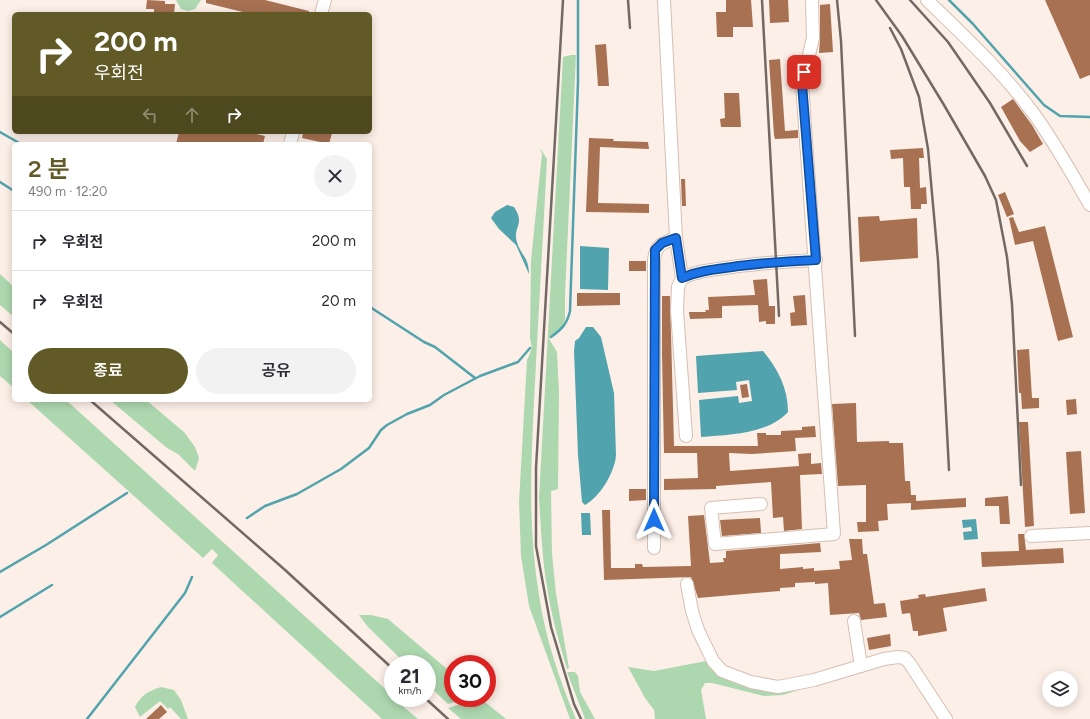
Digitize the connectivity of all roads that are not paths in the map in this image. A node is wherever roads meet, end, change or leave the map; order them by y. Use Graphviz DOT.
graph roads {
  1 [pos="325,0"];
  2 [pos="664,0"];
  3 [pos="812,0"];
  4 [pos="927,0"];
  5 [pos="322,12"];
  6 [pos="1090,205"];
  7 [pos="676,238"];
  8 [pos="816,260"];
  9 [pos="682,278"];
  10 [pos="686,436"];
  11 [pos="761,504"];
  12 [pos="1090,533"];
  13 [pos="1031,536"];
  14 [pos="654,548"];
  15 [pos="687,584"];
  16 [pos="854,621"];
  17 [pos="861,666"];
  18 [pos="946,719"];
  1 -- 5 [label="street"];
  2 -- 7 [label="street"];
  3 -- 8 [label="street"];
  4 -- 6 [label="street"];
  7 -- 9 [label="street"];
  7 -- 14 [label="street"];
  8 -- 9 [label="street"];
  8 -- 11 [label="street"];
  9 -- 10 [label="street"];
  12 -- 13 [label="street"];
  15 -- 17 [label="street"];
  16 -- 17 [label="street"];
  17 -- 18 [label="street"];
}
